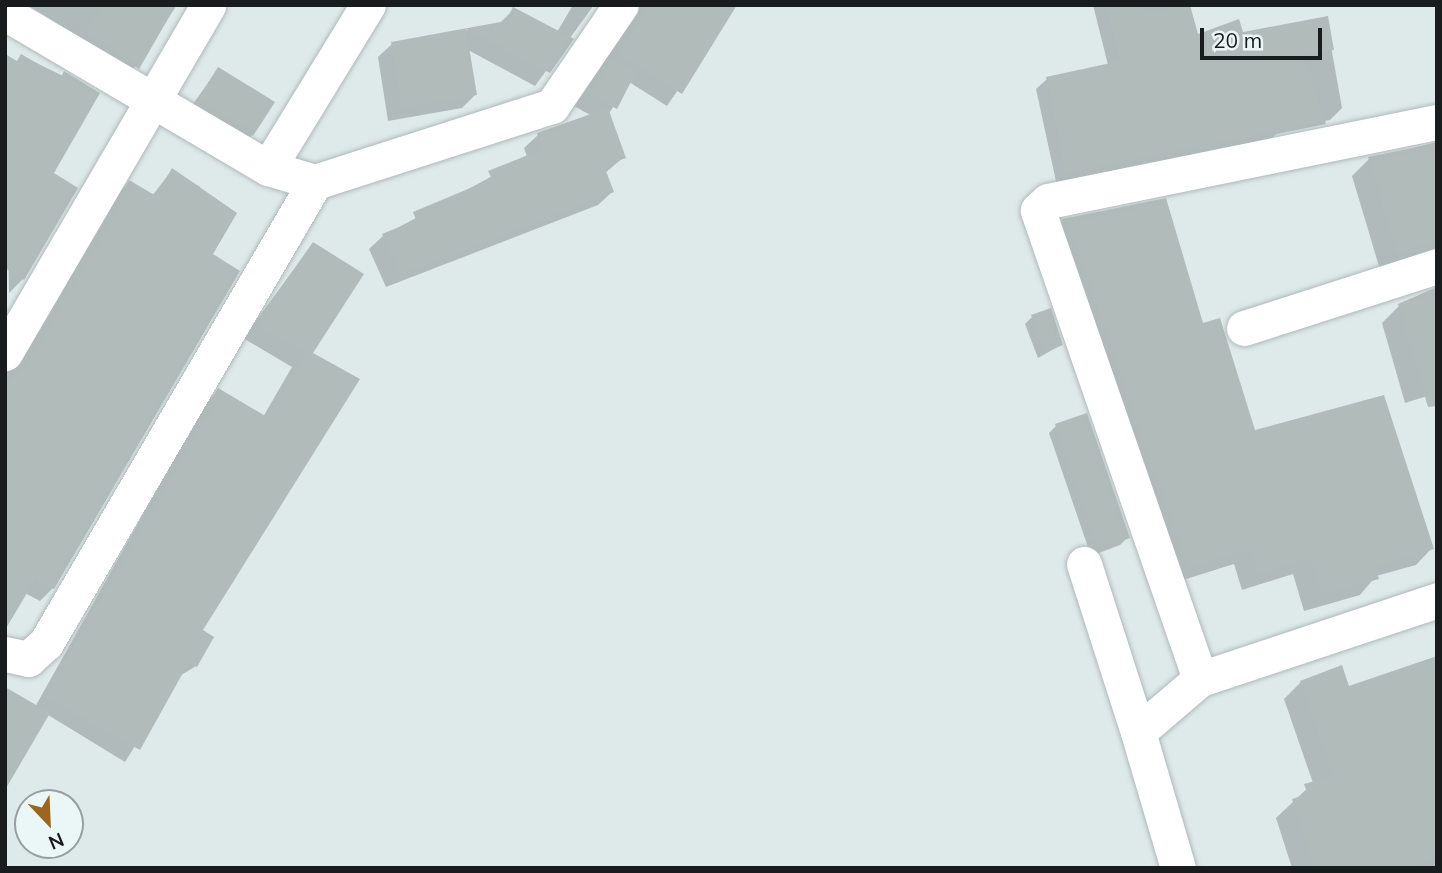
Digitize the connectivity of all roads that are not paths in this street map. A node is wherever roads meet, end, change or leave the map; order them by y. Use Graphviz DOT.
graph roads {
  1 [pos="208,5"];
  2 [pos="368,5"];
  3 [pos="621,5"];
  4 [pos="5,13"];
  5 [pos="154,96"];
  6 [pos="1437,122"];
  7 [pos="268,168"];
  8 [pos="315,182"];
  9 [pos="1437,266"];
  10 [pos="1244,328"];
  11 [pos="5,353"];
  12 [pos="1084,564"];
  13 [pos="1437,600"];
  14 [pos="5,654"];
  15 [pos="1200,679"];
  16 [pos="1138,732"];
  17 [pos="1178,868"];
  1 -- 5 [label="street"];
  2 -- 7 [label="street"];
  3 -- 8 [label="street"];
  4 -- 5 [label="street"];
  5 -- 7 [label="street"];
  5 -- 11 [label="street"];
  6 -- 15 [label="street"];
  7 -- 8 [label="street"];
  8 -- 14 [label="street"];
  9 -- 10 [label="street"];
  12 -- 16 [label="street"];
  13 -- 15 [label="street"];
  15 -- 16 [label="street"];
  16 -- 17 [label="street"];
}
